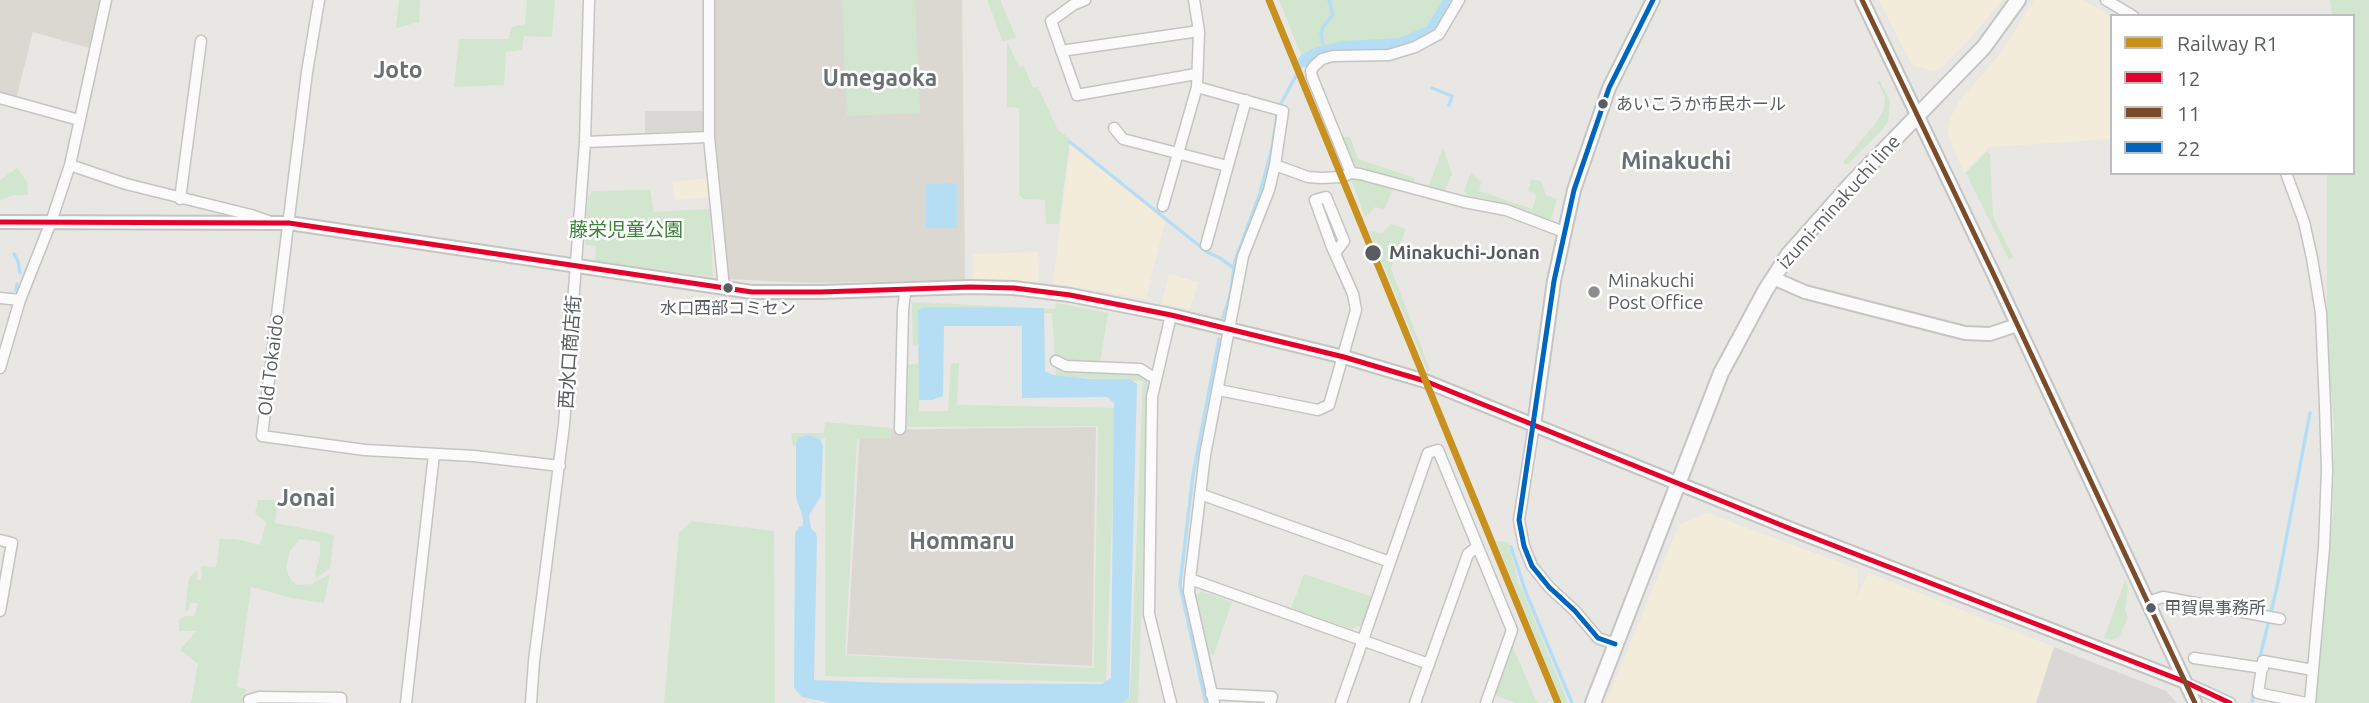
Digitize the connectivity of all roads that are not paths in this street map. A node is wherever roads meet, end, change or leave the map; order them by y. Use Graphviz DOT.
graph roads {
  1 [pos="106,0"];
  2 [pos="319,0"];
  3 [pos="589,0"];
  4 [pos="709,0"];
  5 [pos="1085,0"];
  6 [pos="1194,0"];
  7 [pos="1459,0"];
  8 [pos="1653,0"];
  9 [pos="1862,0"];
  10 [pos="2018,0"];
  11 [pos="2106,0"];
  12 [pos="2130,14"];
  13 [pos="1199,31"];
  14 [pos="201,41"];
  15 [pos="1061,51"];
  16 [pos="1196,74"];
  17 [pos="1197,87"];
  18 [pos="0,98"];
  19 [pos="1246,100"];
  20 [pos="1918,115"];
  21 [pos="79,120"];
  22 [pos="1114,128"];
  23 [pos="709,137"];
  24 [pos="585,142"];
  25 [pos="1178,153"];
  26 [pos="70,165"];
  27 [pos="1275,165"];
  28 [pos="1227,166"];
  29 [pos="1351,173"];
  30 [pos="2287,175"];
  31 [pos="180,199"];
  32 [pos="1163,205"];
  33 [pos="0,222"];
  34 [pos="51,222"];
  35 [pos="268,222"];
  36 [pos="289,223"];
  37 [pos="1564,232"];
  38 [pos="1206,245"];
  39 [pos="1335,253"];
  40 [pos="577,264"];
  41 [pos="1773,278"];
  42 [pos="724,288"];
  43 [pos="909,288"];
  44 [pos="0,298"];
  45 [pos="20,300"];
  46 [pos="1171,315"];
  47 [pos="2017,325"];
  48 [pos="1229,329"];
  49 [pos="1343,357"];
  50 [pos="1056,360"];
  51 [pos="0,368"];
  52 [pos="1156,379"];
  53 [pos="1219,390"];
  54 [pos="1534,425"];
  55 [pos="900,429"];
  56 [pos="434,454"];
  57 [pos="559,466"];
  58 [pos="1678,482"];
  59 [pos="1200,494"];
  60 [pos="0,540"];
  61 [pos="1478,547"];
  62 [pos="1390,562"];
  63 [pos="1190,579"];
  64 [pos="2147,602"];
  65 [pos="0,611"];
  66 [pos="2274,618"];
  67 [pos="1363,641"];
  68 [pos="1615,644"];
  69 [pos="2194,658"];
  70 [pos="1429,664"];
  71 [pos="2260,668"];
  72 [pos="2313,670"];
  73 [pos="2183,681"];
  74 [pos="1213,698"];
  75 [pos="249,700"];
  76 [pos="341,703"];
  77 [pos="406,703"];
  78 [pos="531,703"];
  79 [pos="1171,703"];
  80 [pos="1270,703"];
  81 [pos="1341,703"];
  82 [pos="1415,703"];
  83 [pos="1486,703"];
  84 [pos="1593,703"];
  85 [pos="2195,703"];
  86 [pos="2230,703"];
  87 [pos="2308,703"];
  1 -- 21 [label="street"];
  2 -- 36 [label="street, Old Tokaido"];
  3 -- 24 [label="street, 西水口商店街"];
  4 -- 23 [label="street"];
  5 -- 15 [label="street"];
  6 -- 13 [label="street"];
  7 -- 29 [label="street"];
  8 -- 37 [label="street"];
  9 -- 20 [label="street"];
  10 -- 20 [label="main road, izumi-minakuchi line"];
  11 -- 12 [label="street"];
  13 -- 15 [label="street"];
  13 -- 16 [label="street"];
  14 -- 31 [label="street"];
  15 -- 16 [label="street"];
  16 -- 17 [label="street"];
  17 -- 19 [label="street"];
  17 -- 25 [label="street"];
  18 -- 21 [label="street"];
  19 -- 27 [label="street"];
  19 -- 28 [label="street"];
  20 -- 41 [label="main road, izumi-minakuchi line"];
  20 -- 47 [label="street"];
  21 -- 26 [label="street"];
  22 -- 25 [label="street"];
  23 -- 24 [label="street"];
  23 -- 42 [label="street"];
  24 -- 40 [label="street, 西水口商店街"];
  25 -- 28 [label="street"];
  25 -- 32 [label="street"];
  26 -- 31 [label="street"];
  26 -- 34 [label="street"];
  27 -- 29 [label="street"];
  27 -- 48 [label="street"];
  28 -- 38 [label="street"];
  29 -- 37 [label="street"];
  30 -- 72 [label="street"];
  31 -- 35 [label="street"];
  33 -- 34 [label="street"];
  34 -- 35 [label="street"];
  34 -- 45 [label="street"];
  35 -- 36 [label="street"];
  36 -- 40 [label="street"];
  36 -- 56 [label="street, Old Tokaido"];
  37 -- 54 [label="street"];
  39 -- 39 [label="street"];
  39 -- 49 [label="street"];
  40 -- 42 [label="street"];
  40 -- 57 [label="street, 西水口商店街"];
  41 -- 47 [label="street"];
  41 -- 58 [label="main road, izumi-minakuchi line"];
  42 -- 43 [label="street"];
  43 -- 46 [label="street"];
  43 -- 55 [label="street"];
  44 -- 45 [label="street"];
  45 -- 51 [label="street"];
  46 -- 48 [label="street"];
  46 -- 52 [label="street"];
  47 -- 64 [label="street"];
  48 -- 49 [label="street"];
  48 -- 53 [label="street"];
  49 -- 53 [label="street"];
  49 -- 54 [label="street"];
  50 -- 52 [label="street"];
  52 -- 79 [label="street"];
  53 -- 59 [label="street"];
  54 -- 58 [label="street"];
  54 -- 68 [label="street"];
  56 -- 57 [label="street"];
  56 -- 77 [label="street"];
  57 -- 78 [label="street, 西水口商店街"];
  58 -- 68 [label="main road, izumi-minakuchi line"];
  58 -- 73 [label="street"];
  59 -- 62 [label="street"];
  59 -- 63 [label="street"];
  60 -- 65 [label="street"];
  61 -- 62 [label="street"];
  61 -- 70 [label="street"];
  61 -- 83 [label="street"];
  62 -- 67 [label="street"];
  63 -- 67 [label="street"];
  63 -- 74 [label="street"];
  64 -- 66 [label="street"];
  64 -- 73 [label="street"];
  67 -- 70 [label="street"];
  67 -- 81 [label="street"];
  68 -- 84 [label="main road, izumi-minakuchi line"];
  69 -- 71 [label="street"];
  70 -- 82 [label="street"];
  71 -- 72 [label="street"];
  71 -- 87 [label="street"];
  72 -- 87 [label="street"];
  73 -- 85 [label="street"];
  73 -- 86 [label="street"];
  74 -- 80 [label="street"];
  75 -- 76 [label="street"];
}
